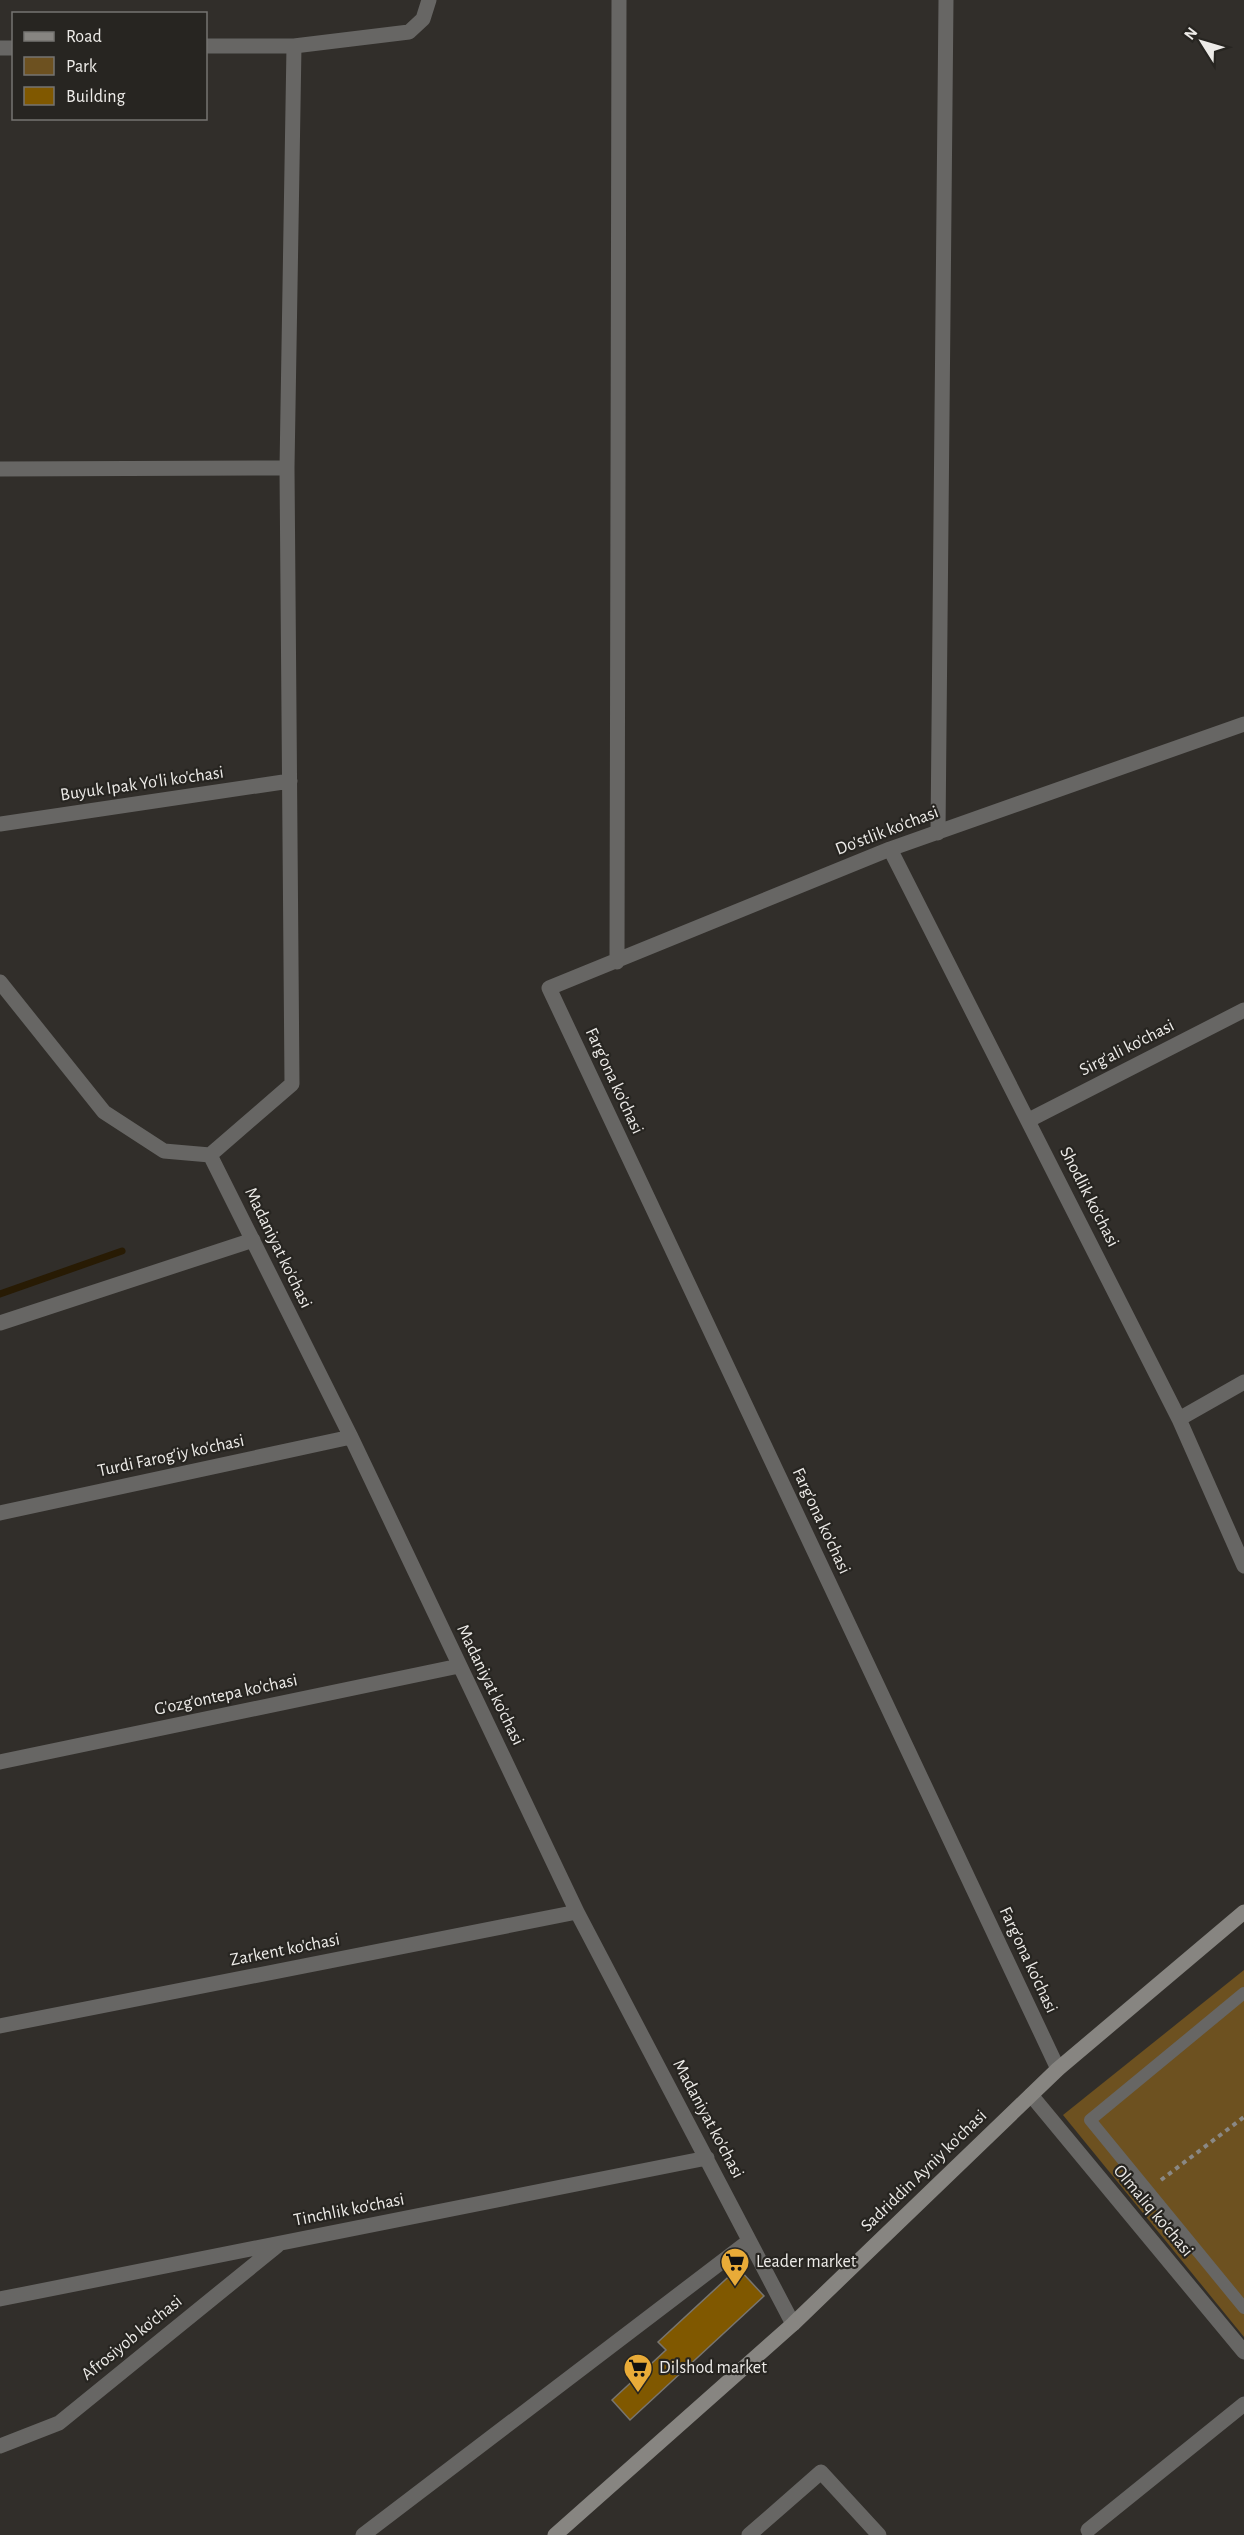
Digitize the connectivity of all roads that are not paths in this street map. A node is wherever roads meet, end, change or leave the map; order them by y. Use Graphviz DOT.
graph roads {
  1 [pos="429,0"];
  2 [pos="619,0"];
  3 [pos="946,0"];
  4 [pos="207,46"];
  5 [pos="294,46"];
  6 [pos="287,468"];
  7 [pos="0,469"];
  8 [pos="1244,724"];
  9 [pos="290,781"];
  10 [pos="0,824"];
  11 [pos="938,833"];
  12 [pos="890,849"];
  13 [pos="617,962"];
  14 [pos="0,982"];
  15 [pos="549,988"];
  16 [pos="1244,1010"];
  17 [pos="1029,1120"];
  18 [pos="210,1155"];
  19 [pos="253,1240"];
  20 [pos="0,1323"];
  21 [pos="1244,1382"];
  22 [pos="1179,1419"];
  23 [pos="351,1437"];
  24 [pos="0,1513"];
  25 [pos="1244,1566"];
  26 [pos="459,1666"];
  27 [pos="0,1762"];
  28 [pos="577,1912"];
  29 [pos="1244,1912"];
  30 [pos="1244,1993"];
  31 [pos="0,2026"];
  32 [pos="1058,2069"];
  33 [pos="1031,2095"];
  34 [pos="706,2158"];
  35 [pos="749,2241"];
  36 [pos="279,2244"];
  37 [pos="0,2300"];
  38 [pos="1244,2308"];
  39 [pos="793,2324"];
  40 [pos="1244,2352"];
  41 [pos="1244,2404"];
  42 [pos="0,2446"];
  43 [pos="1088,2530"];
  44 [pos="363,2535"];
  45 [pos="555,2535"];
  46 [pos="749,2535"];
  47 [pos="879,2535"];
  1 -- 5 [label="street"];
  2 -- 13 [label="street"];
  3 -- 11 [label="street"];
  4 -- 5 [label="street"];
  5 -- 6 [label="street"];
  6 -- 7 [label="street"];
  6 -- 9 [label="street"];
  8 -- 11 [label="street, Do'stlik ko'chasi"];
  9 -- 10 [label="street, Buyuk Ipak Yo'li ko'chasi"];
  9 -- 18 [label="street"];
  11 -- 12 [label="street, Do'stlik ko'chasi"];
  12 -- 13 [label="street, Do'stlik ko'chasi"];
  12 -- 17 [label="street, Shodlik ko'chasi"];
  13 -- 15 [label="street, Do'stlik ko'chasi"];
  14 -- 18 [label="street"];
  15 -- 32 [label="street, Farg'ona ko'chasi"];
  16 -- 17 [label="street, Sirg'ali ko'chasi"];
  17 -- 22 [label="street, Shodlik ko'chasi"];
  18 -- 19 [label="street, Madaniyat ko'chasi"];
  19 -- 20 [label="street"];
  19 -- 23 [label="street, Madaniyat ko'chasi"];
  21 -- 22 [label="street"];
  22 -- 25 [label="street, Shodlik ko'chasi"];
  23 -- 24 [label="street, Turdi Farog'iy ko'chasi"];
  23 -- 26 [label="street, Madaniyat ko'chasi"];
  26 -- 27 [label="street, G'ozg'ontepa ko'chasi"];
  26 -- 28 [label="street, Madaniyat ko'chasi"];
  28 -- 31 [label="street, Zarkent ko'chasi"];
  28 -- 34 [label="street, Madaniyat ko'chasi"];
  29 -- 32 [label="street, Sadriddin Ayniy ko'chasi"];
  30 -- 38 [label="lane"];
  32 -- 33 [label="street, Sadriddin Ayniy ko'chasi"];
  33 -- 39 [label="street, Sadriddin Ayniy ko'chasi"];
  33 -- 40 [label="street, Olmaliq ko'chasi"];
  34 -- 35 [label="street, Madaniyat ko'chasi"];
  34 -- 36 [label="street, Tinchlik ko'chasi"];
  35 -- 39 [label="street, Madaniyat ko'chasi"];
  35 -- 44 [label="street"];
  36 -- 37 [label="street, Tinchlik ko'chasi"];
  36 -- 42 [label="street, Afrosiyob ko'chasi"];
  39 -- 45 [label="street, Sadriddin Ayniy ko'chasi"];
  41 -- 43 [label="street"];
  46 -- 47 [label="street"];
}
